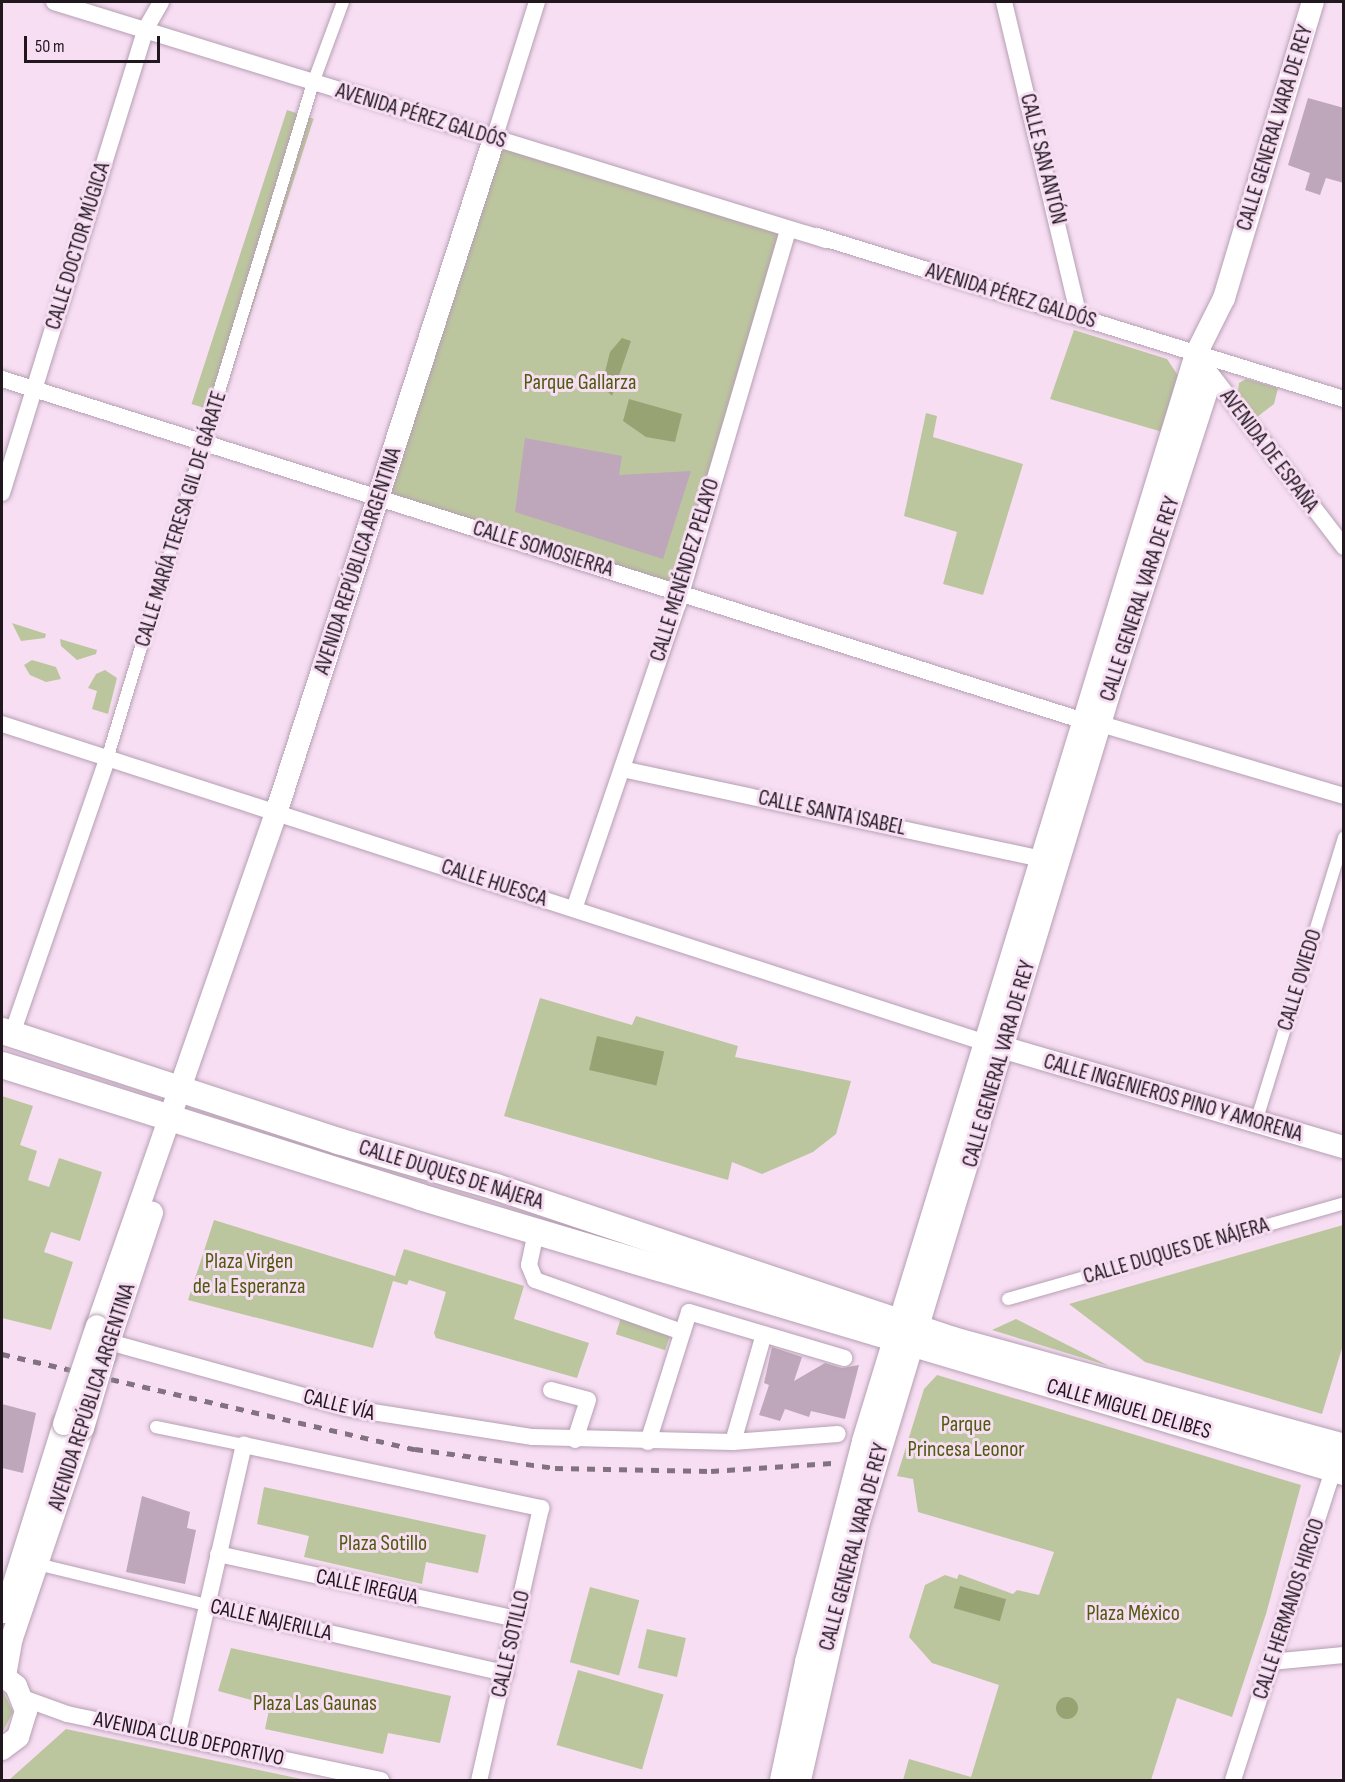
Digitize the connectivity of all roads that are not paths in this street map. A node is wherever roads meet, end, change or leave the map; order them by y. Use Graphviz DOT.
graph roads {
  1 [pos="54,2"];
  2 [pos="161,2"];
  3 [pos="343,2"];
  4 [pos="537,2"];
  5 [pos="1004,2"];
  6 [pos="1313,2"];
  7 [pos="145,30"];
  8 [pos="314,83"];
  9 [pos="494,139"];
  10 [pos="788,230"];
  11 [pos="1078,317"];
  12 [pos="1196,354"];
  13 [pos="2,379"];
  14 [pos="34,389"];
  15 [pos="1344,399"];
  16 [pos="202,443"];
  17 [pos="2,493"];
  18 [pos="378,498"];
  19 [pos="1344,548"];
  20 [pos="681,591"];
  21 [pos="1093,722"];
  22 [pos="2,724"];
  23 [pos="107,759"];
  24 [pos="622,769"];
  25 [pos="1344,796"];
  26 [pos="276,813"];
  27 [pos="1344,837"];
  28 [pos="1042,859"];
  29 [pos="574,909"];
  30 [pos="7,1032"];
  31 [pos="995,1046"];
  32 [pos="2,1065"];
  33 [pos="178,1088"];
  34 [pos="169,1117"];
  35 [pos="1256,1122"];
  36 [pos="1344,1147"];
  37 [pos="1344,1203"];
  38 [pos="536,1232"];
  39 [pos="1008,1299"];
  40 [pos="907,1328"];
  41 [pos="682,1332"];
  42 [pos="764,1334"];
  43 [pos="104,1340"];
  44 [pos="844,1358"];
  45 [pos="551,1390"];
  46 [pos="74,1426"];
  47 [pos="156,1427"];
  48 [pos="837,1434"];
  49 [pos="576,1440"];
  50 [pos="648,1442"];
  51 [pos="733,1442"];
  52 [pos="243,1445"];
  53 [pos="1341,1454"];
  54 [pos="218,1554"];
  55 [pos="38,1564"];
  56 [pos="207,1605"];
  57 [pos="517,1619"];
  58 [pos="2,1623"];
  59 [pos="1344,1655"];
  60 [pos="1271,1662"];
  61 [pos="505,1673"];
  62 [pos="3,1676"];
  63 [pos="23,1698"];
  64 [pos="68,1714"];
  65 [pos="24,1725"];
  66 [pos="177,1737"];
  67 [pos="2,1749"];
  68 [pos="381,1780"];
  69 [pos="479,1780"];
  70 [pos="781,1780"];
  71 [pos="800,1780"];
  72 [pos="1233,1780"];
  1 -- 7 [label="street, AVENIDA PÉREZ GALDÓS"];
  2 -- 7 [label="street, CALLE DOCTOR MÚGICA"];
  3 -- 8 [label="street, CALLE MARÍA TERESA GIL DE GÁRATE"];
  4 -- 9 [label="street, AVENIDA REPÚBLICA ARGENTINA"];
  5 -- 11 [label="street, CALLE SAN ANTÓN"];
  6 -- 12 [label="main road, CALLE GENERAL VARA DE REY"];
  7 -- 8 [label="street, AVENIDA PÉREZ GALDÓS"];
  7 -- 14 [label="street, CALLE DOCTOR MÚGICA"];
  8 -- 9 [label="street, AVENIDA PÉREZ GALDÓS"];
  8 -- 16 [label="street, CALLE MARÍA TERESA GIL DE GÁRATE"];
  9 -- 10 [label="street, AVENIDA PÉREZ GALDÓS"];
  9 -- 18 [label="main road, AVENIDA REPÚBLICA ARGENTINA"];
  10 -- 11 [label="street, AVENIDA PÉREZ GALDÓS"];
  10 -- 20 [label="street, CALLE MENÉNDEZ PELAYO"];
  11 -- 12 [label="street, AVENIDA PÉREZ GALDÓS"];
  12 -- 15 [label="street, AVENIDA PÉREZ GALDÓS"];
  12 -- 19 [label="street, AVENIDA DE ESPAÑA"];
  12 -- 21 [label="main road, CALLE GENERAL VARA DE REY"];
  13 -- 14 [label="street, CALLE SOMOSIERRA"];
  14 -- 16 [label="street, CALLE SOMOSIERRA"];
  14 -- 17 [label="street, CALLE DOCTOR MÚGICA"];
  16 -- 18 [label="street, CALLE SOMOSIERRA"];
  16 -- 23 [label="street, CALLE MARÍA TERESA GIL DE GÁRATE"];
  18 -- 20 [label="street, CALLE SOMOSIERRA"];
  18 -- 26 [label="main road, AVENIDA REPÚBLICA ARGENTINA"];
  20 -- 21 [label="street, CALLE SOMOSIERRA"];
  20 -- 24 [label="street, CALLE MENÉNDEZ PELAYO"];
  21 -- 25 [label="street, CALLE SOMOSIERRA"];
  21 -- 28 [label="main road, CALLE GENERAL VARA DE REY"];
  21 -- 31 [label="main road, CALLE GENERAL VARA DE REY"];
  22 -- 23 [label="street, CALLE HUESCA"];
  23 -- 26 [label="street, CALLE HUESCA"];
  23 -- 30 [label="street, CALLE MARÍA TERESA GIL DE GÁRATE"];
  24 -- 28 [label="street, CALLE SANTA ISABEL"];
  24 -- 29 [label="street, CALLE MENÉNDEZ PELAYO"];
  26 -- 29 [label="street, CALLE HUESCA"];
  26 -- 33 [label="main road, AVENIDA REPÚBLICA ARGENTINA"];
  27 -- 35 [label="street, CALLE OVIEDO"];
  28 -- 31 [label="main road, CALLE GENERAL VARA DE REY"];
  29 -- 31 [label="street, CALLE HUESCA"];
  30 -- 33 [label="main road, CALLE DUQUES DE NÁJERA"];
  31 -- 35 [label="main road, CALLE INGENIEROS PINO Y AMORENA"];
  31 -- 40 [label="main road, CALLE GENERAL VARA DE REY"];
  31 -- 40 [label="main road, CALLE GENERAL VARA DE REY"];
  32 -- 34 [label="main road, CALLE DUQUES DE NÁJERA"];
  33 -- 34 [label="main road, AVENIDA REPÚBLICA ARGENTINA"];
  33 -- 40 [label="main road, CALLE DUQUES DE NÁJERA"];
  34 -- 38 [label="main road, CALLE DUQUES DE NÁJERA"];
  34 -- 43 [label="main road, AVENIDA REPÚBLICA ARGENTINA"];
  35 -- 36 [label="main road, CALLE INGENIEROS PINO Y AMORENA"];
  37 -- 39 [label="street, CALLE DUQUES DE NÁJERA"];
  38 -- 40 [label="main road, CALLE DUQUES DE NÁJERA"];
  38 -- 41 [label="street, CALLE DUQUES DE NÁJERA"];
  40 -- 53 [label="main road, CALLE MIGUEL DELIBES"];
  40 -- 70 [label="main road, CALLE GENERAL VARA DE REY"];
  40 -- 71 [label="main road, CALLE GENERAL VARA DE REY"];
  41 -- 42 [label="street"];
  41 -- 50 [label="street"];
  42 -- 44 [label="street"];
  42 -- 51 [label="street"];
  43 -- 46 [label="main road, AVENIDA REPÚBLICA ARGENTINA, bridge"];
  43 -- 49 [label="street, CALLE VÍA"];
  45 -- 49 [label="street"];
  46 -- 55 [label="main road, AVENIDA REPÚBLICA ARGENTINA"];
  46 -- 58 [label="main road, AVENIDA REPÚBLICA ARGENTINA"];
  47 -- 52 [label="street"];
  48 -- 51 [label="street, CALLE VÍA"];
  49 -- 50 [label="street, CALLE VÍA"];
  50 -- 51 [label="street, CALLE VÍA"];
  52 -- 54 [label="street"];
  52 -- 57 [label="street, CALLE SOTILLO"];
  53 -- 60 [label="street, CALLE HERMANOS HIRCIO"];
  54 -- 56 [label="street"];
  54 -- 57 [label="street, CALLE IREGUA"];
  55 -- 56 [label="street, CALLE NAJERILLA"];
  55 -- 62 [label="main road, AVENIDA REPÚBLICA ARGENTINA"];
  56 -- 61 [label="street, CALLE NAJERILLA"];
  56 -- 66 [label="street"];
  57 -- 61 [label="street, CALLE SOTILLO"];
  59 -- 60 [label="street"];
  60 -- 72 [label="street, CALLE HERMANOS HIRCIO"];
  61 -- 69 [label="street, CALLE SOTILLO"];
  62 -- 63 [label="main road"];
  63 -- 64 [label="street, AVENIDA CLUB DEPORTIVO"];
  63 -- 65 [label="main road"];
  64 -- 65 [label="street, AVENIDA CLUB DEPORTIVO"];
  64 -- 66 [label="street, AVENIDA CLUB DEPORTIVO"];
  65 -- 67 [label="main road"];
  66 -- 68 [label="street, AVENIDA CLUB DEPORTIVO"];
}
